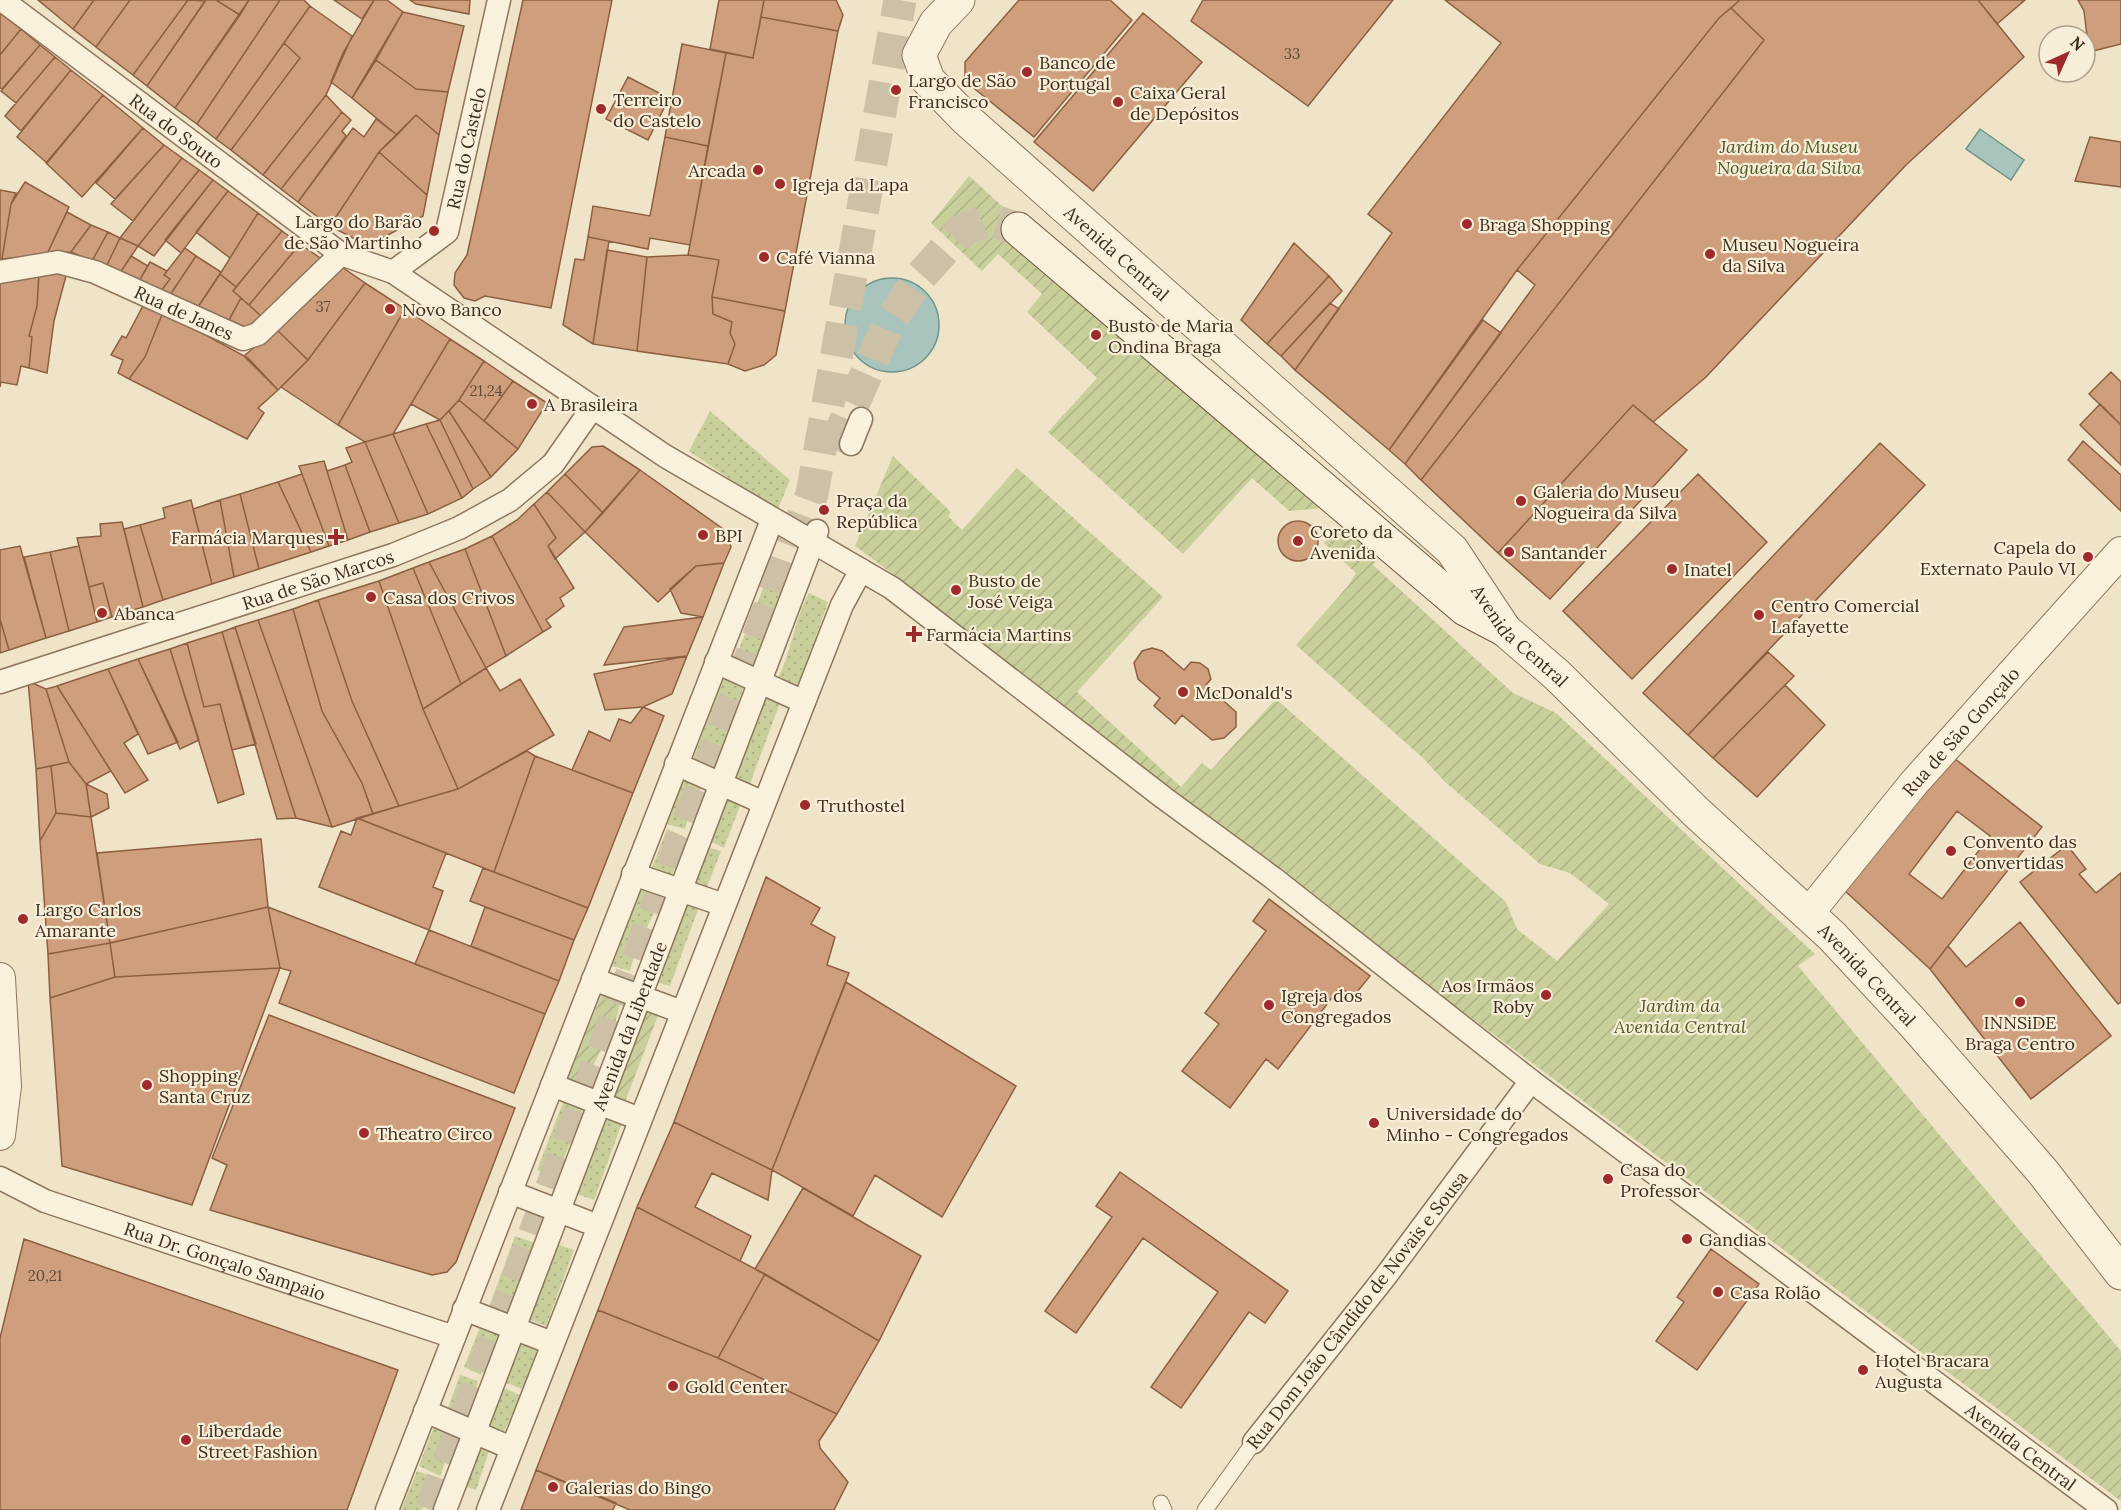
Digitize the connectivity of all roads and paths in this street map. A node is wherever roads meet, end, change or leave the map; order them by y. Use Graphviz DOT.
graph roads {
  1 [pos="2,0"];
  2 [pos="499,0"];
  3 [pos="947,12"];
  4 [pos="1018,229"];
  5 [pos="346,257"];
  6 [pos="0,272"];
  7 [pos="393,272"];
  8 [pos="593,407"];
  9 [pos="861,419"];
  10 [pos="851,444"];
  11 [pos="772,520"];
  12 [pos="815,537"];
  13 [pos="2121,552"];
  14 [pos="861,570"];
  15 [pos="1505,630"];
  16 [pos="716,662"];
  17 [pos="0,682"];
  18 [pos="761,683"];
  19 [pos="804,702"];
  20 [pos="676,764"];
  21 [pos="722,786"];
  22 [pos="764,803"];
  23 [pos="633,874"];
  24 [pos="681,893"];
  25 [pos="724,906"];
  26 [pos="1808,914"];
  27 [pos="0,978"];
  28 [pos="593,979"];
  29 [pos="640,999"];
  30 [pos="682,1012"];
  31 [pos="1531,1081"];
  32 [pos="552,1085"];
  33 [pos="600,1106"];
  34 [pos="639,1119"];
  35 [pos="0,1135"];
  36 [pos="0,1178"];
  37 [pos="510,1192"];
  38 [pos="559,1213"];
  39 [pos="598,1226"];
  40 [pos="2121,1273"];
  41 [pos="464,1309"];
  42 [pos="514,1329"];
  43 [pos="454,1337"];
  44 [pos="552,1343"];
  45 [pos="425,1411"];
  46 [pos="474,1434"];
  47 [pos="1254,1442"];
  48 [pos="511,1448"];
  49 [pos="387,1510"];
  50 [pos="445,1510"];
  51 [pos="488,1510"];
  52 [pos="1205,1510"];
  53 [pos="2106,1510"];
  1 -- 5 [label="street, Rua do Souto"];
  2 -- 7 [label="street, Rua do Castelo"];
  3 -- 15 [label="street, Avenida Central"];
  4 -- 15 [label="street"];
  5 -- 6 [label="street, Rua de Janes"];
  5 -- 7 [label="street, Avenida Central"];
  7 -- 8 [label="street, Avenida Central"];
  8 -- 11 [label="street, Avenida Central"];
  8 -- 17 [label="street, Rua de São Marcos"];
  9 -- 10 [label="street"];
  11 -- 12 [label="street, Avenida Central"];
  11 -- 16 [label="street"];
  12 -- 14 [label="street, Avenida Central"];
  12 -- 18 [label="street, Avenida da Liberdade"];
  13 -- 26 [label="street, Rua de São Gonçalo"];
  14 -- 19 [label="street"];
  14 -- 31 [label="street, Avenida Central"];
  15 -- 26 [label="street, Avenida Central"];
  16 -- 18 [label="street"];
  16 -- 20 [label="street"];
  18 -- 19 [label="street"];
  18 -- 21 [label="street, Avenida da Liberdade"];
  19 -- 22 [label="street"];
  20 -- 21 [label="street"];
  20 -- 23 [label="street"];
  21 -- 22 [label="street"];
  21 -- 24 [label="street, Avenida da Liberdade"];
  22 -- 25 [label="street"];
  23 -- 24 [label="street"];
  23 -- 28 [label="street"];
  24 -- 25 [label="street"];
  24 -- 29 [label="street, Avenida da Liberdade"];
  25 -- 30 [label="street"];
  26 -- 40 [label="street, Avenida Central"];
  27 -- 35 [label="street"];
  28 -- 29 [label="street"];
  28 -- 32 [label="street"];
  29 -- 30 [label="street"];
  29 -- 33 [label="street, Avenida da Liberdade"];
  30 -- 34 [label="street"];
  31 -- 47 [label="street, Rua Dom João Cândido de Novais e Sousa"];
  31 -- 53 [label="street, Avenida Central"];
  32 -- 33 [label="street"];
  32 -- 37 [label="street"];
  33 -- 34 [label="street"];
  33 -- 38 [label="street, Avenida da Liberdade"];
  34 -- 39 [label="street"];
  36 -- 43 [label="street, Rua Dr. Gonçalo Sampaio"];
  37 -- 38 [label="street"];
  37 -- 41 [label="street"];
  38 -- 39 [label="street"];
  38 -- 42 [label="street, Avenida da Liberdade"];
  39 -- 44 [label="street"];
  41 -- 42 [label="street"];
  41 -- 43 [label="street"];
  42 -- 44 [label="street"];
  42 -- 46 [label="street, Avenida da Liberdade"];
  43 -- 45 [label="street"];
  44 -- 48 [label="street"];
  45 -- 46 [label="street"];
  45 -- 49 [label="street"];
  46 -- 48 [label="street"];
  46 -- 50 [label="street, Avenida da Liberdade"];
  47 -- 52 [label="lane, Rua Dom João Cândido de Novais e Sousa"];
  48 -- 51 [label="street"];
}
